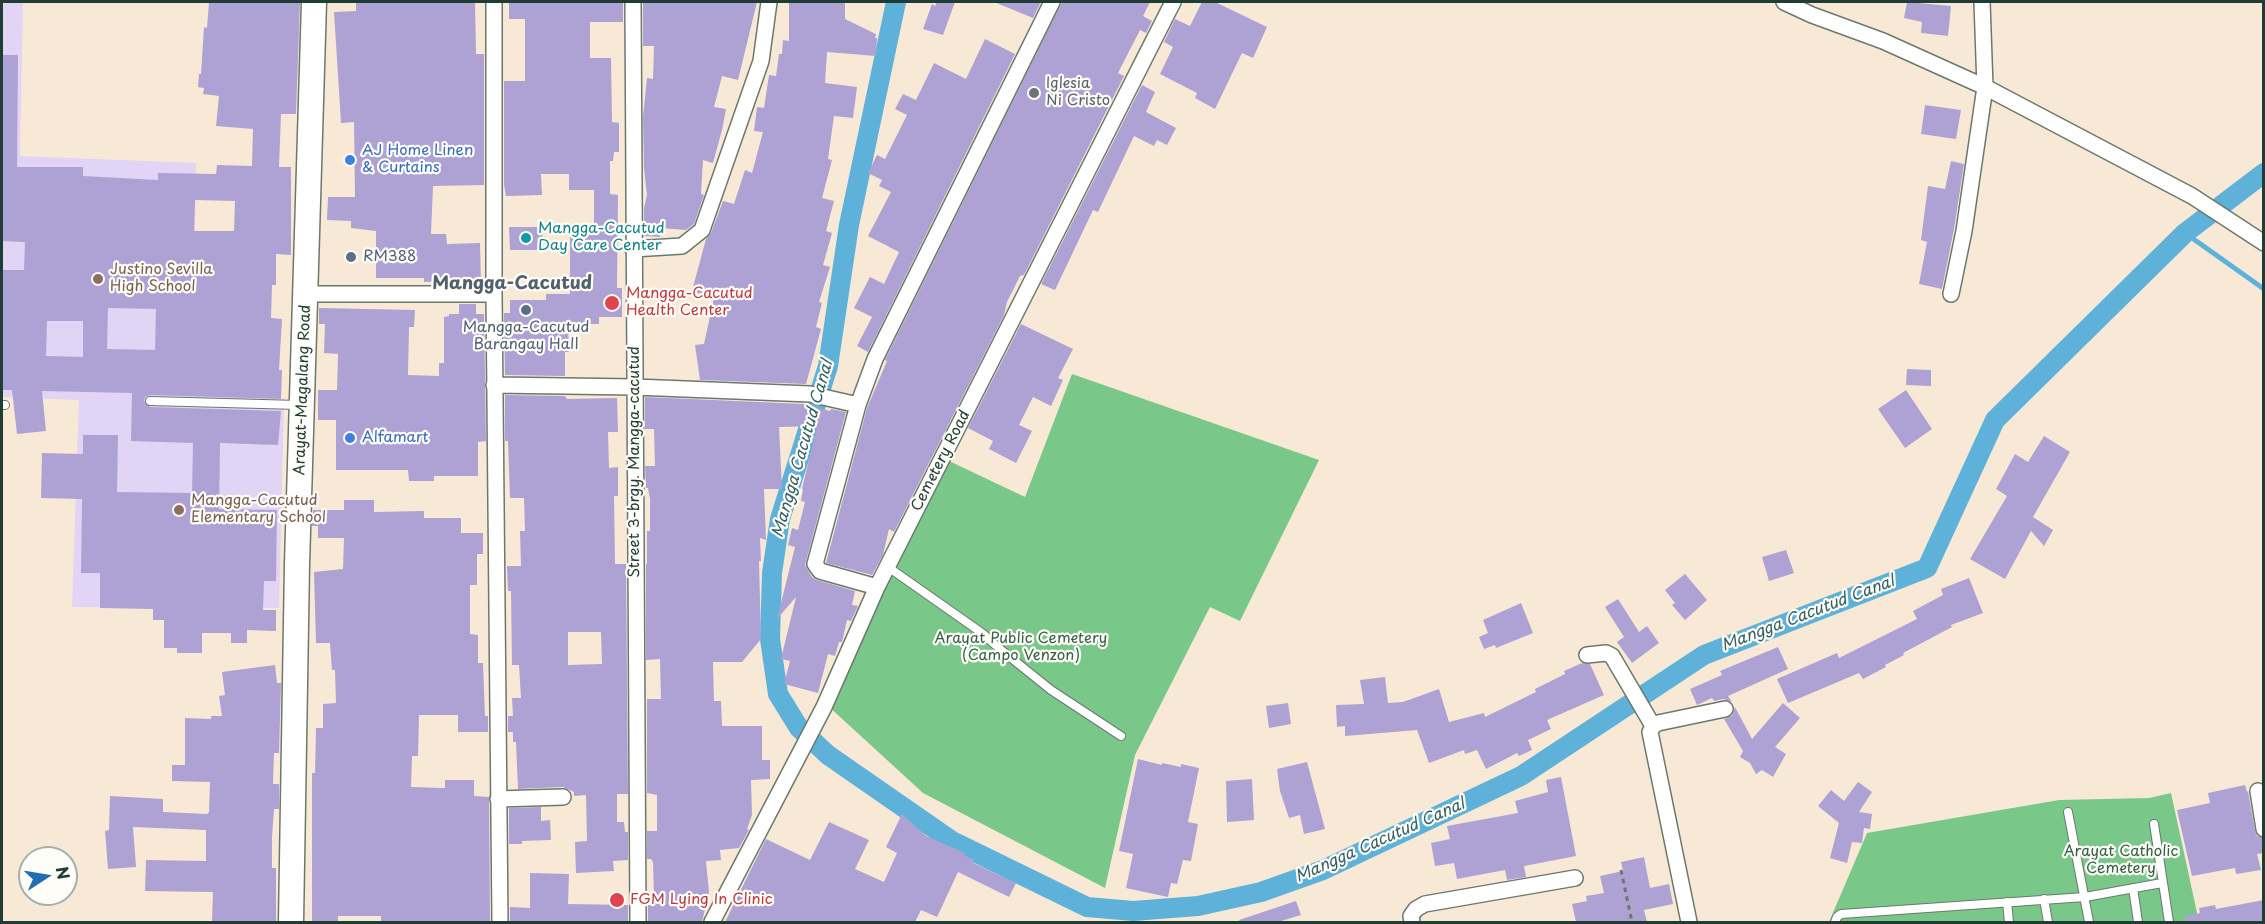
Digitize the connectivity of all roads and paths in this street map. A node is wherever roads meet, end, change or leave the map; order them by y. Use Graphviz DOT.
graph roads {
  1 [pos="314,2"];
  2 [pos="494,2"];
  3 [pos="633,2"];
  4 [pos="769,2"];
  5 [pos="1052,2"];
  6 [pos="1173,2"];
  7 [pos="1784,2"];
  8 [pos="1982,2"];
  9 [pos="1815,8"];
  10 [pos="1985,87"];
  11 [pos="2264,243"];
  12 [pos="633,249"];
  13 [pos="306,294"];
  14 [pos="494,294"];
  15 [pos="1951,294"];
  16 [pos="494,385"];
  17 [pos="635,387"];
  18 [pos="150,401"];
  19 [pos="301,405"];
  20 [pos="858,405"];
  21 [pos="888,567"];
  22 [pos="877,587"];
  23 [pos="1587,655"];
  24 [pos="1725,709"];
  25 [pos="1650,722"];
  26 [pos="1121,736"];
  27 [pos="2258,791"];
  28 [pos="563,797"];
  29 [pos="498,799"];
  30 [pos="2068,812"];
  31 [pos="2154,824"];
  32 [pos="2264,829"];
  33 [pos="1621,870"];
  34 [pos="1575,878"];
  35 [pos="2162,883"];
  36 [pos="2133,888"];
  37 [pos="2085,897"];
  38 [pos="2044,899"];
  39 [pos="2007,902"];
  40 [pos="291,922"];
  41 [pos="500,922"];
  42 [pos="638,922"];
  43 [pos="712,922"];
  44 [pos="1412,922"];
  45 [pos="1632,922"];
  46 [pos="1689,922"];
  47 [pos="1835,922"];
  48 [pos="2009,922"];
  49 [pos="2048,922"];
  50 [pos="2090,922"];
  51 [pos="2138,922"];
  52 [pos="2169,922"];
  1 -- 13 [label="main road, Arayat-Magalang Road"];
  2 -- 14 [label="street"];
  3 -- 12 [label="street, Street 3-brgy. Mangga-cacutud"];
  4 -- 12 [label="street"];
  5 -- 20 [label="street"];
  6 -- 21 [label="street, Cemetery Road"];
  7 -- 9 [label="street"];
  8 -- 10 [label="street"];
  9 -- 10 [label="street"];
  10 -- 11 [label="street"];
  10 -- 15 [label="street"];
  12 -- 17 [label="street, Street 3-brgy. Mangga-cacutud"];
  13 -- 14 [label="street"];
  13 -- 19 [label="main road, Arayat-Magalang Road"];
  14 -- 16 [label="street"];
  16 -- 17 [label="street"];
  16 -- 29 [label="street"];
  17 -- 20 [label="street"];
  17 -- 42 [label="street, Street 3-brgy. Mangga-cacutud"];
  18 -- 19 [label="lane"];
  19 -- 40 [label="main road, Arayat-Magalang Road"];
  20 -- 22 [label="street"];
  21 -- 22 [label="street, Cemetery Road"];
  21 -- 26 [label="lane"];
  22 -- 43 [label="street, Cemetery Road"];
  23 -- 25 [label="street"];
  24 -- 25 [label="street"];
  25 -- 46 [label="street"];
  27 -- 32 [label="street"];
  28 -- 29 [label="street"];
  29 -- 41 [label="street"];
  30 -- 37 [label="lane"];
  31 -- 35 [label="lane"];
  33 -- 45 [label="path"];
  34 -- 44 [label="street"];
  35 -- 36 [label="lane"];
  35 -- 52 [label="lane"];
  36 -- 37 [label="lane"];
  36 -- 51 [label="lane"];
  37 -- 38 [label="lane"];
  37 -- 50 [label="lane"];
  38 -- 39 [label="lane"];
  38 -- 49 [label="lane"];
  39 -- 47 [label="lane"];
  39 -- 48 [label="lane"];
}
